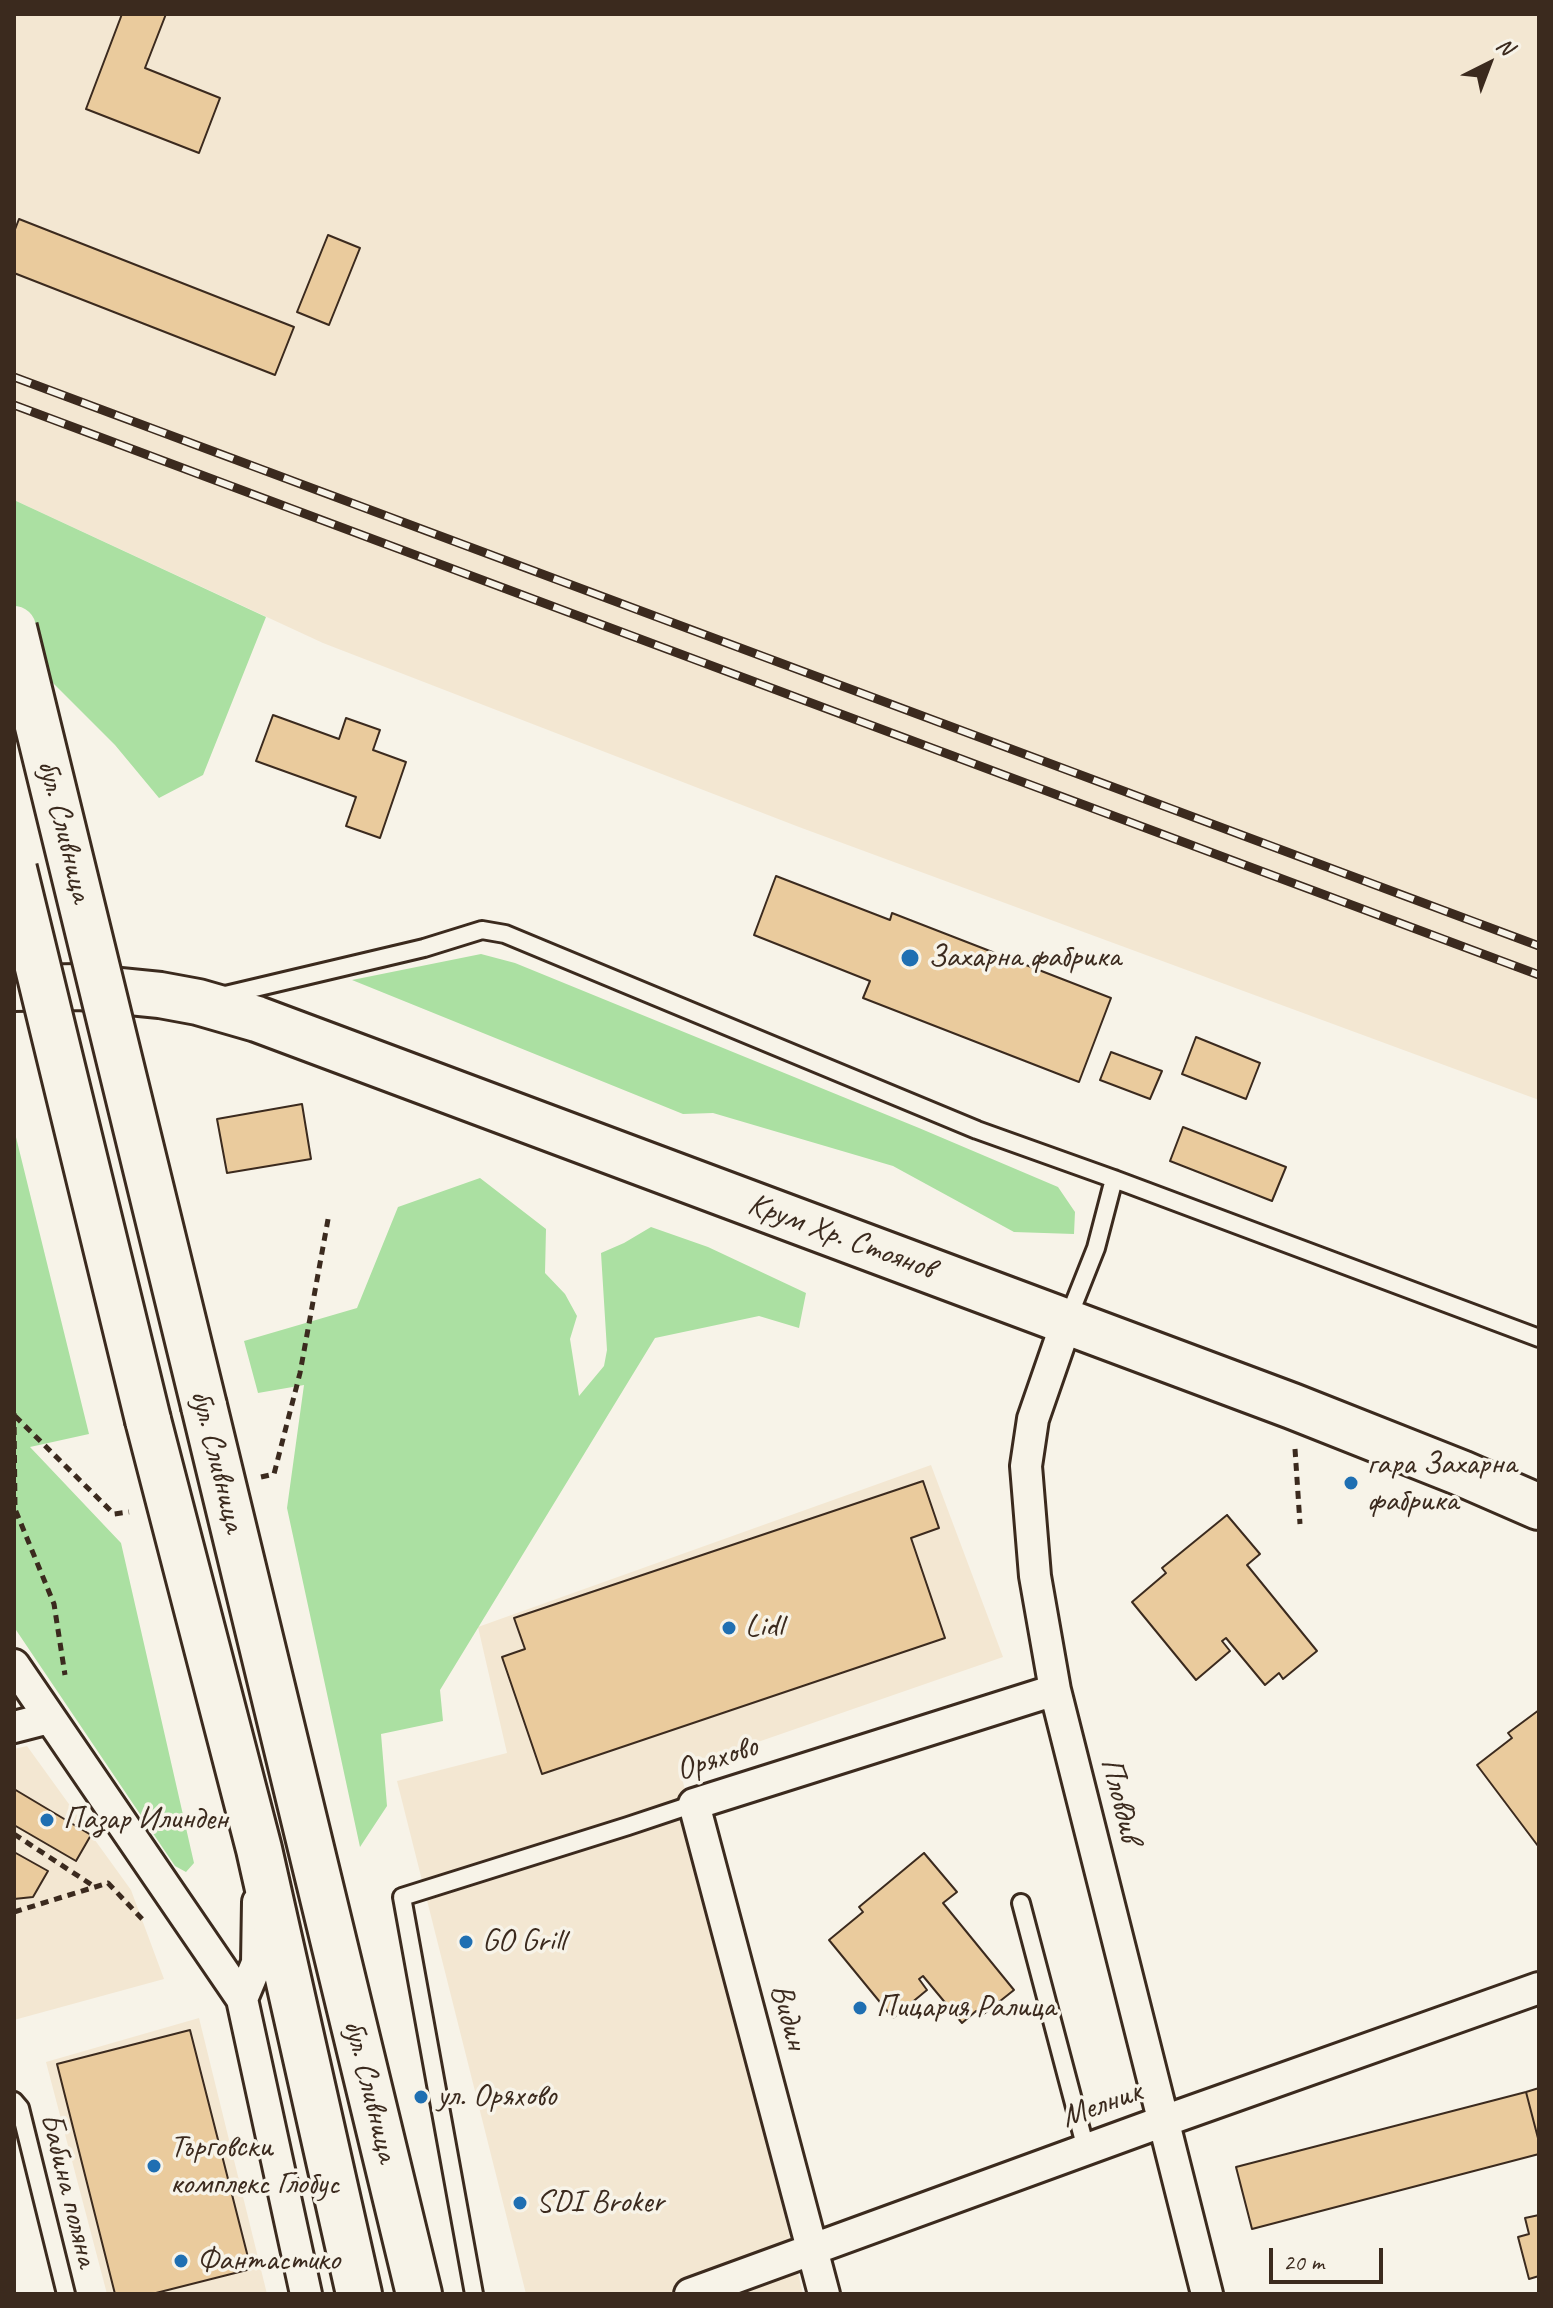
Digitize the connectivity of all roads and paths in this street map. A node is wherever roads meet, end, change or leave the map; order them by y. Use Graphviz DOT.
graph roads {
  1 [pos="14,628"];
  2 [pos="14,869"];
  3 [pos="14,988"];
  4 [pos="198,1002"];
  5 [pos="1114,1179"];
  6 [pos="329,1214"];
  7 [pos="1067,1321"];
  8 [pos="1539,1338"];
  9 [pos="1292,1406"];
  10 [pos="14,1414"];
  11 [pos="274,1474"];
  12 [pos="1539,1507"];
  13 [pos="129,1512"];
  14 [pos="1300,1524"];
  15 [pos="14,1665"];
  16 [pos="1055,1690"];
  17 [pos="49,1718"];
  18 [pos="14,1727"];
  19 [pos="694,1804"];
  20 [pos="14,1834"];
  21 [pos="259,1849"];
  22 [pos="95,1887"];
  23 [pos="1021,1903"];
  24 [pos="14,1912"];
  25 [pos="149,1927"];
  26 [pos="1539,1988"];
  27 [pos="242,1999"];
  28 [pos="14,2101"];
  29 [pos="1164,2121"];
  30 [pos="1086,2149"];
  31 [pos="811,2248"];
  32 [pos="66,2294"];
  33 [pos="306,2294"];
  34 [pos="359,2294"];
  35 [pos="419,2294"];
  36 [pos="474,2294"];
  37 [pos="690,2294"];
  38 [pos="824,2294"];
  39 [pos="1207,2294"];
  1 -- 35 [label="main road, бул. Сливница, bridge"];
  2 -- 21 [label="main road, бул. Сливница, bridge"];
  3 -- 4 [label="main road, Крум Хр. Стоянов"];
  4 -- 5 [label="lane"];
  4 -- 7 [label="main road, Крум Хр. Стоянов"];
  5 -- 7 [label="lane"];
  5 -- 8 [label="lane"];
  6 -- 11 [label="path"];
  7 -- 9 [label="main road, Крум Хр. Стоянов"];
  7 -- 16 [label="street, Пловдив"];
  9 -- 12 [label="main road, Крум Хр. Стоянов"];
  9 -- 14 [label="path"];
  10 -- 13 [label="path"];
  10 -- 17 [label="path"];
  15 -- 17 [label="street"];
  16 -- 19 [label="street, Оряхово"];
  16 -- 29 [label="street, Пловдив"];
  17 -- 18 [label="street"];
  17 -- 27 [label="street"];
  19 -- 31 [label="street, Видин"];
  19 -- 36 [label="lane, Оряхово"];
  20 -- 22 [label="path"];
  21 -- 27 [label="street, бул. Сливница"];
  21 -- 34 [label="main road, бул. Сливница"];
  22 -- 24 [label="path"];
  22 -- 25 [label="path"];
  23 -- 30 [label="lane"];
  26 -- 29 [label="street, Мелник"];
  27 -- 33 [label="street"];
  28 -- 32 [label="lane, Бабина поляна"];
  29 -- 30 [label="street, Мелник"];
  29 -- 39 [label="street, Пловдив"];
  30 -- 31 [label="street, Мелник"];
  31 -- 37 [label="street, Мелник"];
  31 -- 38 [label="street, Видин"];
}
